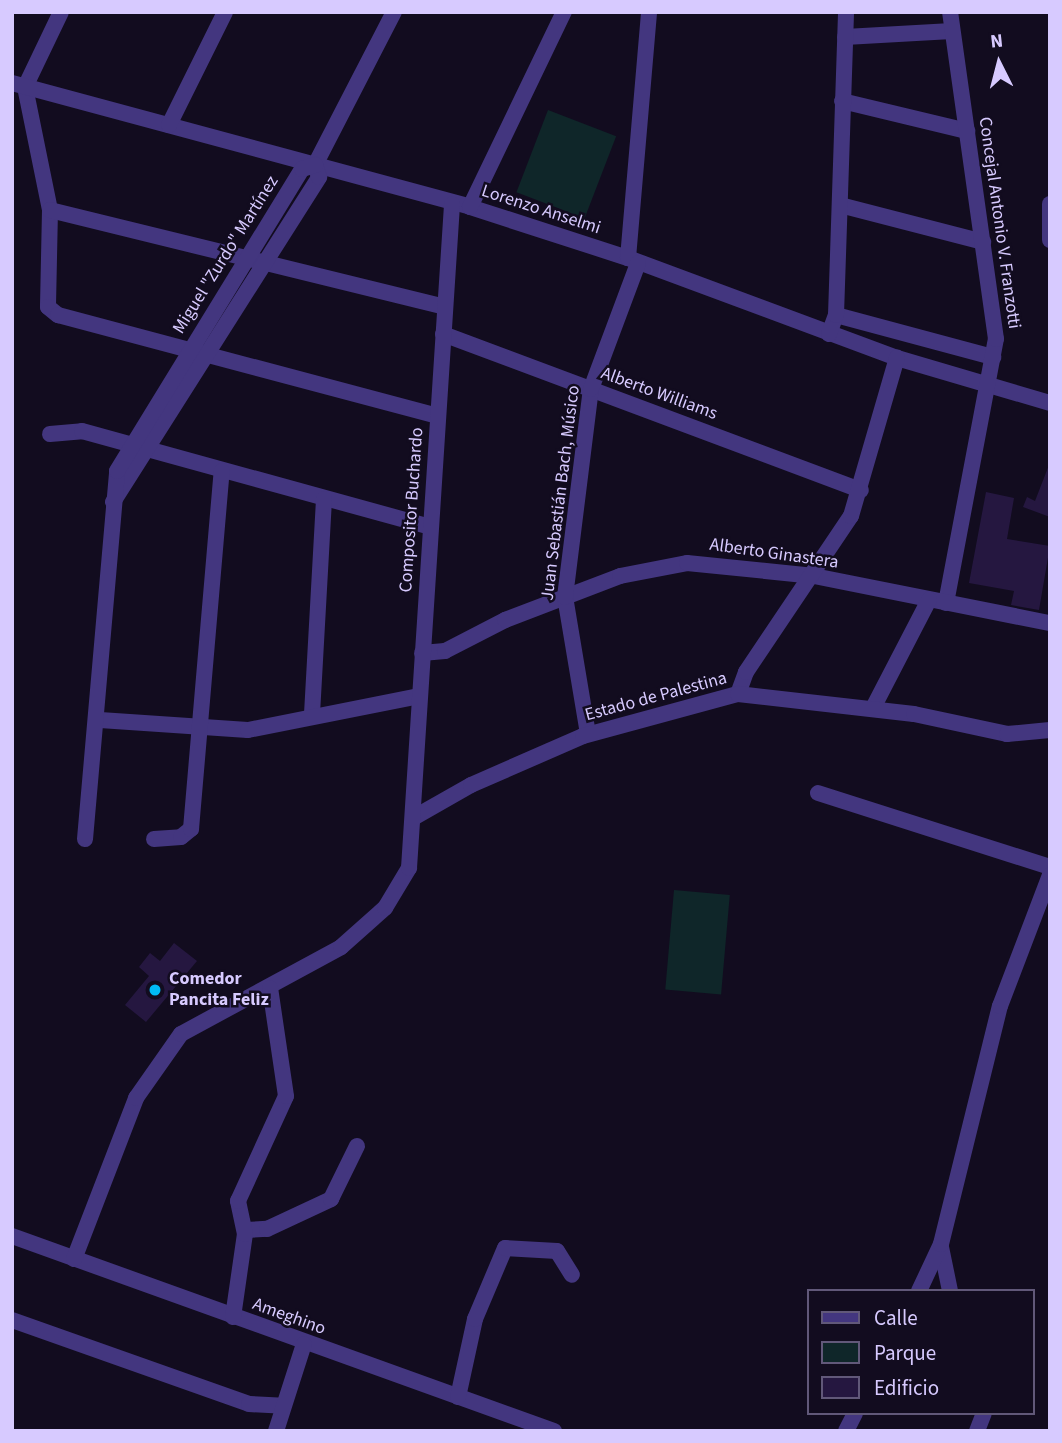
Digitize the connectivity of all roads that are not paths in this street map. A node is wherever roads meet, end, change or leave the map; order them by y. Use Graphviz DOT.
graph roads {
  1 [pos="61,12"];
  2 [pos="225,12"];
  3 [pos="394,12"];
  4 [pos="564,12"];
  5 [pos="649,12"];
  6 [pos="846,12"];
  7 [pos="950,12"];
  8 [pos="951,31"];
  9 [pos="845,37"];
  10 [pos="19,85"];
  11 [pos="842,102"];
  12 [pos="27,106"];
  13 [pos="12,115"];
  14 [pos="169,125"];
  15 [pos="967,131"];
  16 [pos="316,165"];
  17 [pos="452,204"];
  18 [pos="1050,204"];
  19 [pos="840,205"];
  20 [pos="470,207"];
  21 [pos="50,210"];
  22 [pos="1050,240"];
  23 [pos="983,242"];
  24 [pos="247,258"];
  25 [pos="633,261"];
  26 [pos="266,263"];
  27 [pos="444,307"];
  28 [pos="836,314"];
  29 [pos="443,334"];
  30 [pos="829,334"];
  31 [pos="188,350"];
  32 [pos="206,355"];
  33 [pos="993,357"];
  34 [pos="897,358"];
  35 [pos="985,387"];
  36 [pos="591,389"];
  37 [pos="1050,403"];
  38 [pos="438,416"];
  39 [pos="50,434"];
  40 [pos="131,446"];
  41 [pos="149,450"];
  42 [pos="222,471"];
  43 [pos="861,490"];
  44 [pos="324,499"];
  45 [pos="113,502"];
  46 [pos="430,527"];
  47 [pos="814,576"];
  48 [pos="565,597"];
  49 [pos="929,600"];
  50 [pos="946,603"];
  51 [pos="1050,623"];
  52 [pos="422,653"];
  53 [pos="738,694"];
  54 [pos="419,696"];
  55 [pos="873,708"];
  56 [pos="312,714"];
  57 [pos="100,720"];
  58 [pos="201,729"];
  59 [pos="1050,730"];
  60 [pos="588,734"];
  61 [pos="818,793"];
  62 [pos="413,818"];
  63 [pos="85,839"];
  64 [pos="154,839"];
  65 [pos="1050,867"];
  66 [pos="1050,875"];
  67 [pos="270,988"];
  68 [pos="357,1146"];
  69 [pos="245,1230"];
  70 [pos="12,1236"];
  71 [pos="941,1244"];
  72 [pos="74,1259"];
  73 [pos="572,1275"];
  74 [pos="920,1289"];
  75 [pos="950,1289"];
  76 [pos="233,1317"];
  77 [pos="12,1320"];
  78 [pos="304,1344"];
  79 [pos="458,1396"];
  80 [pos="283,1406"];
  81 [pos="854,1415"];
  82 [pos="276,1431"];
  83 [pos="554,1431"];
  84 [pos="846,1431"];
  1 -- 10 [label="street"];
  2 -- 14 [label="street"];
  3 -- 16 [label="street"];
  4 -- 20 [label="street"];
  5 -- 25 [label="street, Juan Sebastián Bach, Músico"];
  6 -- 9 [label="street"];
  7 -- 8 [label="street, Concejal Antonio V. Franzotti"];
  8 -- 9 [label="street"];
  8 -- 15 [label="street, Concejal Antonio V. Franzotti"];
  9 -- 11 [label="street"];
  10 -- 12 [label="street"];
  10 -- 14 [label="street, Lorenzo Anselmi"];
  11 -- 15 [label="street"];
  11 -- 19 [label="street"];
  12 -- 13 [label="street"];
  12 -- 21 [label="street"];
  14 -- 16 [label="street, Lorenzo Anselmi"];
  15 -- 23 [label="street, Concejal Antonio V. Franzotti"];
  16 -- 17 [label="street, Lorenzo Anselmi"];
  16 -- 24 [label="street, Miguel \"Zurdo\" Martínez"];
  16 -- 26 [label="street, Miguel \"Zurdo\" Martínez"];
  17 -- 20 [label="street, Lorenzo Anselmi"];
  17 -- 27 [label="street, Compositor Buchardo"];
  18 -- 22 [label="street"];
  19 -- 23 [label="street"];
  19 -- 28 [label="street"];
  20 -- 25 [label="street, Lorenzo Anselmi"];
  21 -- 24 [label="street"];
  21 -- 31 [label="street"];
  23 -- 33 [label="street, Concejal Antonio V. Franzotti"];
  24 -- 26 [label="street"];
  24 -- 31 [label="street, Miguel \"Zurdo\" Martínez"];
  25 -- 30 [label="street, Lorenzo Anselmi"];
  25 -- 36 [label="street, Juan Sebastián Bach, Músico"];
  26 -- 27 [label="street"];
  26 -- 32 [label="street, Miguel \"Zurdo\" Martínez"];
  27 -- 29 [label="street, Compositor Buchardo"];
  28 -- 30 [label="street"];
  28 -- 33 [label="street"];
  29 -- 36 [label="street, Alberto Williams"];
  29 -- 38 [label="street, Compositor Buchardo"];
  30 -- 34 [label="street, Lorenzo Anselmi"];
  31 -- 32 [label="street"];
  31 -- 40 [label="street, Miguel \"Zurdo\" Martínez"];
  32 -- 38 [label="street"];
  32 -- 41 [label="street, Miguel \"Zurdo\" Martínez"];
  33 -- 35 [label="street, Concejal Antonio V. Franzotti"];
  34 -- 35 [label="street, Lorenzo Anselmi"];
  34 -- 43 [label="street"];
  35 -- 37 [label="street, Lorenzo Anselmi"];
  35 -- 50 [label="street, Concejal Antonio V. Franzotti"];
  36 -- 43 [label="street, Alberto Williams"];
  36 -- 48 [label="street, Juan Sebastián Bach, Músico"];
  38 -- 46 [label="street, Compositor Buchardo"];
  39 -- 40 [label="street"];
  40 -- 41 [label="street"];
  40 -- 45 [label="street, Miguel \"Zurdo\" Martínez"];
  41 -- 42 [label="street"];
  41 -- 45 [label="street, Miguel \"Zurdo\" Martínez"];
  42 -- 44 [label="street"];
  42 -- 58 [label="street"];
  43 -- 47 [label="street"];
  44 -- 46 [label="street"];
  44 -- 56 [label="street"];
  45 -- 57 [label="street, Miguel \"Zurdo\" Martínez"];
  46 -- 52 [label="street, Compositor Buchardo"];
  47 -- 48 [label="street, Alberto Ginastera"];
  47 -- 49 [label="street, Alberto Ginastera"];
  47 -- 53 [label="street"];
  48 -- 52 [label="street, Alberto Ginastera"];
  48 -- 60 [label="street, Juan Sebastián Bach, Músico"];
  49 -- 50 [label="street, Alberto Ginastera"];
  49 -- 55 [label="street"];
  50 -- 51 [label="street, Alberto Ginastera"];
  52 -- 54 [label="street, Compositor Buchardo"];
  53 -- 55 [label="street, Estado de Palestina"];
  53 -- 60 [label="street, Estado de Palestina"];
  54 -- 56 [label="street"];
  54 -- 62 [label="street, Compositor Buchardo"];
  55 -- 59 [label="street, Estado de Palestina"];
  56 -- 58 [label="street"];
  57 -- 58 [label="street"];
  57 -- 63 [label="street, Miguel \"Zurdo\" Martínez"];
  58 -- 64 [label="street"];
  60 -- 62 [label="street, Estado de Palestina"];
  61 -- 65 [label="street"];
  62 -- 67 [label="street, Compositor Buchardo"];
  66 -- 71 [label="street"];
  67 -- 69 [label="street"];
  67 -- 72 [label="street, Compositor Buchardo"];
  68 -- 69 [label="street"];
  69 -- 76 [label="street"];
  70 -- 72 [label="street, Ameghino"];
  71 -- 74 [label="street"];
  71 -- 75 [label="street"];
  72 -- 76 [label="street, Ameghino"];
  73 -- 79 [label="street"];
  76 -- 78 [label="street, Ameghino"];
  77 -- 80 [label="street"];
  78 -- 79 [label="street, Ameghino"];
  78 -- 80 [label="street"];
  79 -- 83 [label="street, Ameghino"];
  80 -- 82 [label="street"];
  81 -- 84 [label="street"];
}
